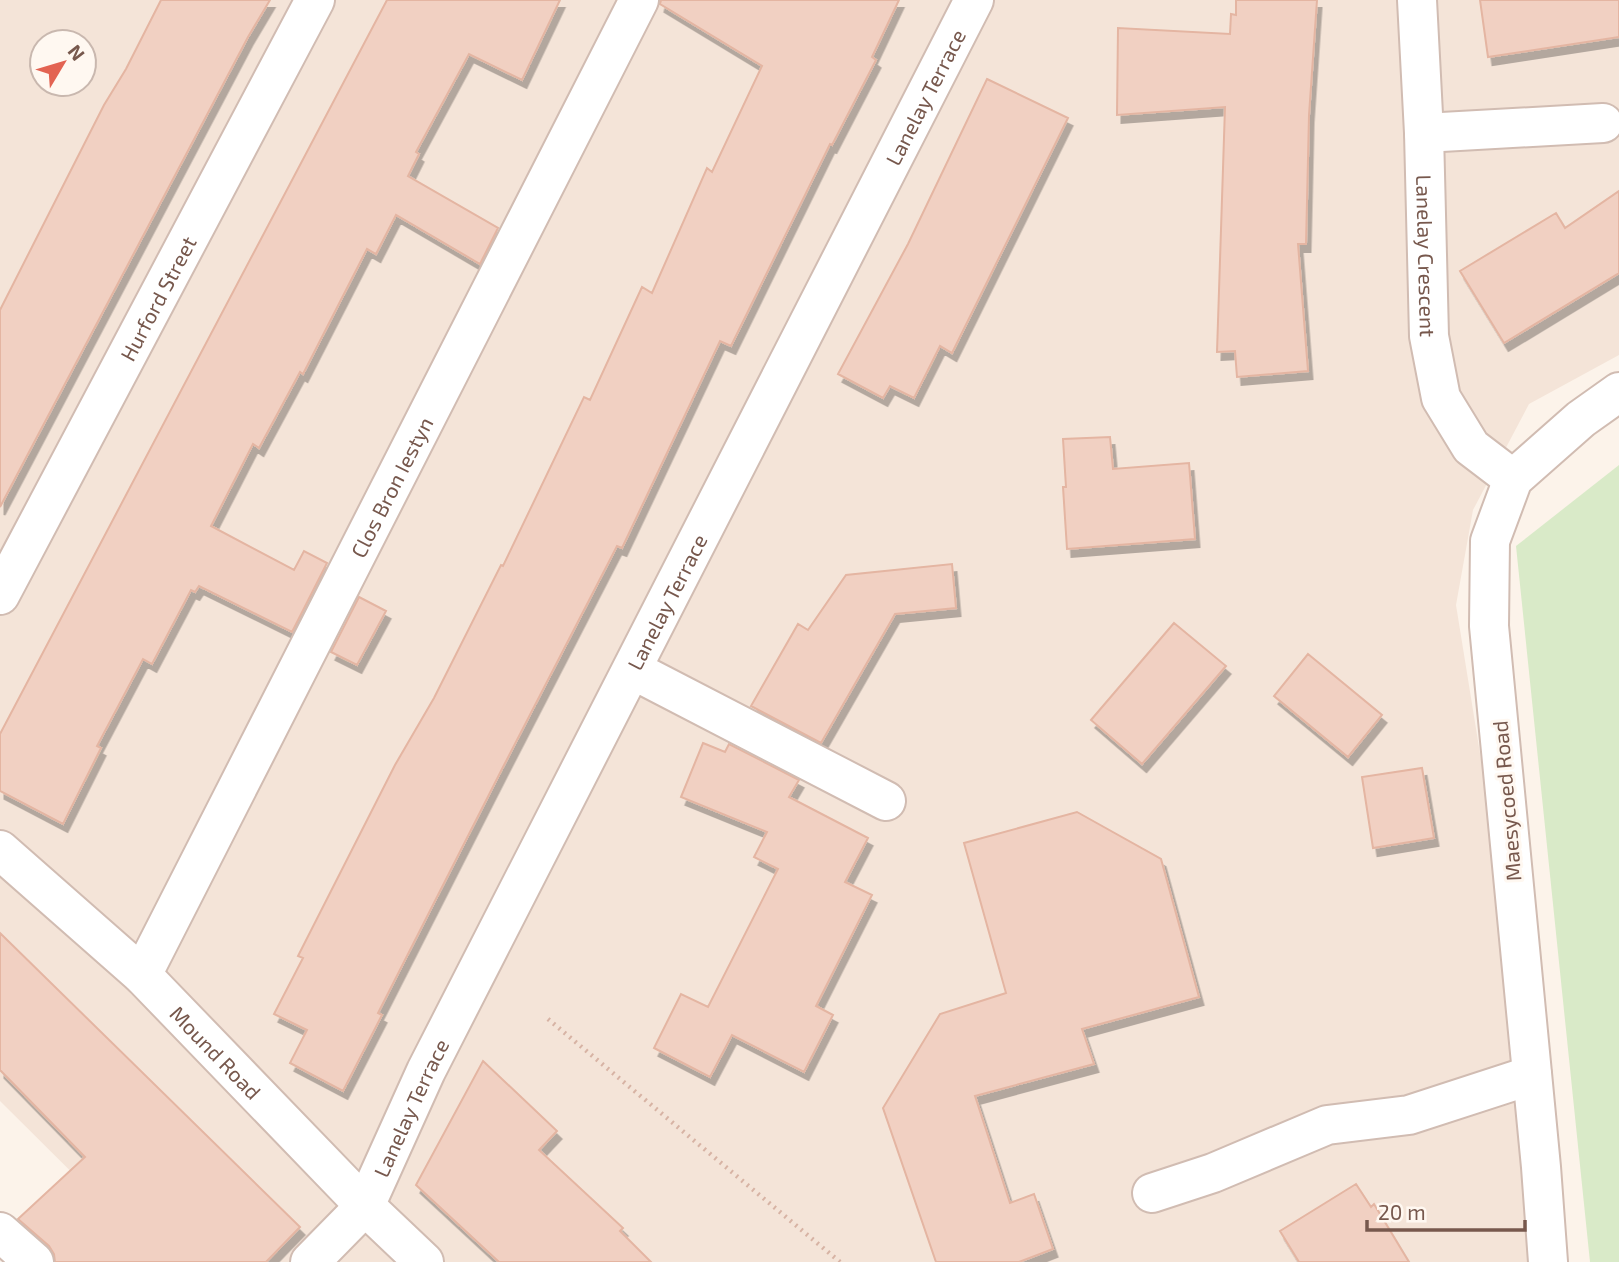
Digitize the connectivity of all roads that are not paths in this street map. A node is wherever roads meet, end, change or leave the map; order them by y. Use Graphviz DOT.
graph roads {
  1 [pos="315,0"];
  2 [pos="639,0"];
  3 [pos="974,0"];
  4 [pos="1417,0"];
  5 [pos="1603,123"];
  6 [pos="1424,133"];
  7 [pos="1619,393"];
  8 [pos="1513,480"];
  9 [pos="0,595"];
  10 [pos="633,670"];
  11 [pos="886,801"];
  12 [pos="0,850"];
  13 [pos="142,975"];
  14 [pos="1532,1075"];
  15 [pos="1152,1193"];
  16 [pos="365,1206"];
  17 [pos="0,1232"];
  18 [pos="34,1262"];
  19 [pos="310,1262"];
  20 [pos="424,1262"];
  21 [pos="1548,1262"];
  1 -- 9 [label="street, Hurford Street"];
  2 -- 13 [label="street, Clos Bron Iestyn"];
  3 -- 10 [label="street, Lanelay Terrace"];
  4 -- 6 [label="street, Lanelay Crescent"];
  5 -- 6 [label="street"];
  6 -- 8 [label="street, Lanelay Crescent"];
  7 -- 8 [label="street, Maesycoed Road"];
  8 -- 14 [label="street, Maesycoed Road"];
  10 -- 11 [label="street"];
  10 -- 16 [label="street, Lanelay Terrace"];
  12 -- 13 [label="street, Mound Road"];
  13 -- 16 [label="street, Mound Road"];
  14 -- 15 [label="street"];
  14 -- 21 [label="street, Maesycoed Road"];
  16 -- 19 [label="street"];
  16 -- 20 [label="street, Mound Road"];
  17 -- 18 [label="street"];
}
